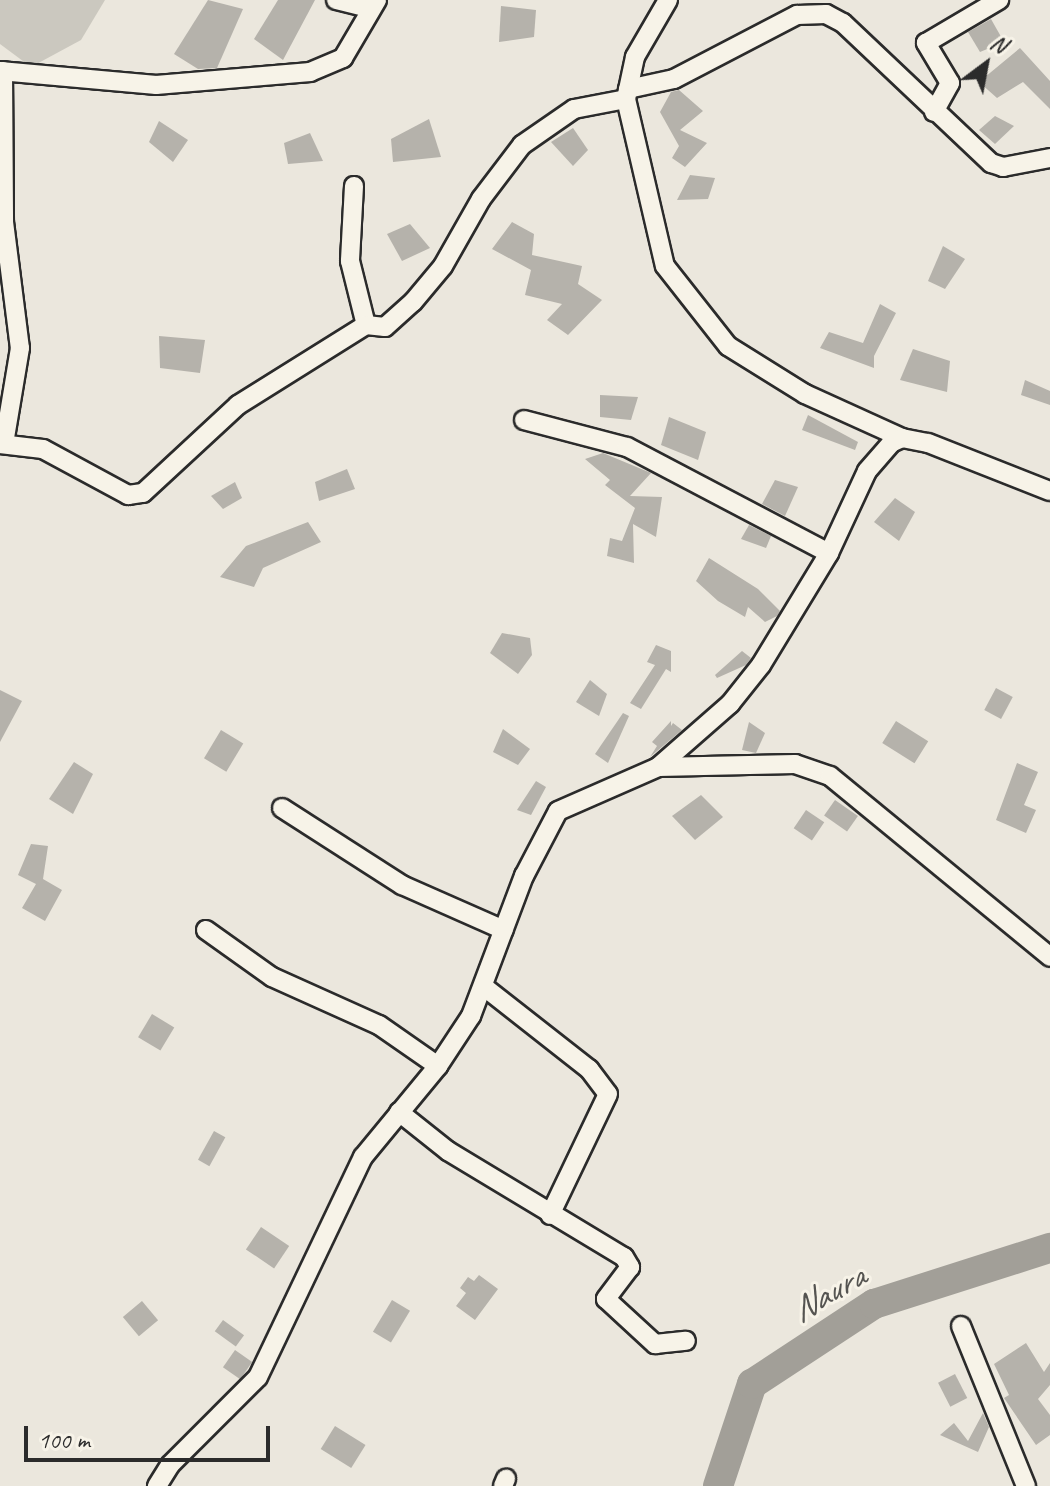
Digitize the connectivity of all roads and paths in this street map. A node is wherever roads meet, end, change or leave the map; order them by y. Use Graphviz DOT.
graph roads {
  1 [pos="336,0"];
  2 [pos="668,0"];
  3 [pos="999,0"];
  4 [pos="374,4"];
  5 [pos="1,71"];
  6 [pos="627,94"];
  7 [pos="934,112"];
  8 [pos="1050,158"];
  9 [pos="354,186"];
  10 [pos="366,325"];
  11 [pos="524,420"];
  12 [pos="902,438"];
  13 [pos="2,444"];
  14 [pos="1050,491"];
  15 [pos="829,553"];
  16 [pos="658,767"];
  17 [pos="282,808"];
  18 [pos="206,930"];
  19 [pos="504,930"];
  20 [pos="1050,957"];
  21 [pos="483,986"];
  22 [pos="438,1066"];
  23 [pos="399,1112"];
  24 [pos="550,1215"];
  25 [pos="961,1326"];
  26 [pos="686,1341"];
  27 [pos="157,1486"];
  28 [pos="1026,1486"];
  1 -- 4 [label="street"];
  2 -- 6 [label="street"];
  3 -- 7 [label="street"];
  4 -- 5 [label="street"];
  5 -- 13 [label="street"];
  6 -- 7 [label="street"];
  6 -- 10 [label="street"];
  6 -- 12 [label="street"];
  7 -- 8 [label="street"];
  9 -- 10 [label="street"];
  10 -- 13 [label="street"];
  11 -- 15 [label="street"];
  12 -- 14 [label="street"];
  12 -- 15 [label="street"];
  15 -- 16 [label="street"];
  16 -- 19 [label="street"];
  16 -- 20 [label="street"];
  17 -- 19 [label="street"];
  18 -- 22 [label="street"];
  19 -- 21 [label="street"];
  21 -- 22 [label="street"];
  21 -- 24 [label="street"];
  22 -- 23 [label="street"];
  23 -- 24 [label="street"];
  23 -- 27 [label="street"];
  24 -- 26 [label="street"];
  25 -- 28 [label="street"];
}
